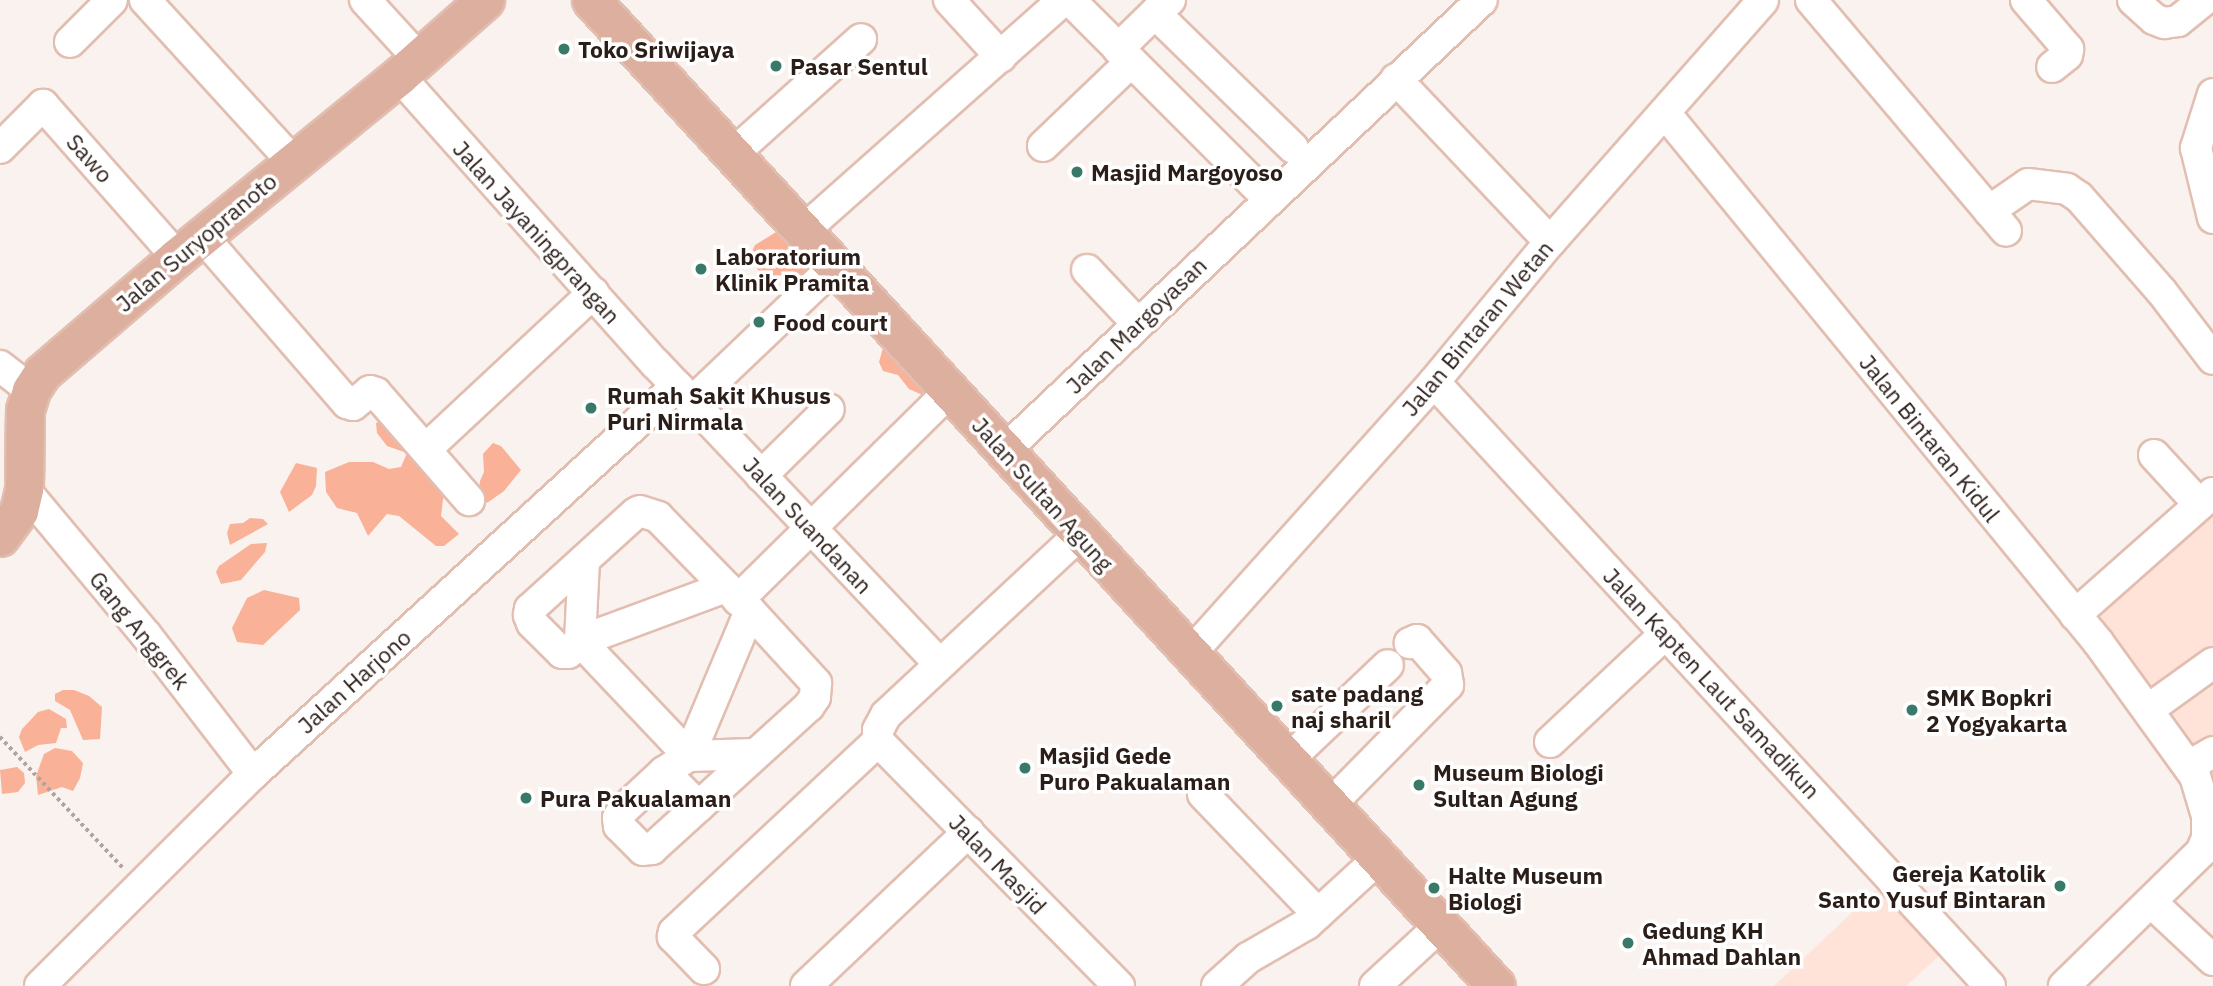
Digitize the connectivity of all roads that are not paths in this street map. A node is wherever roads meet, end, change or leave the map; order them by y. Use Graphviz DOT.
graph roads {
  1 [pos="112,0"];
  2 [pos="145,0"];
  3 [pos="365,0"];
  4 [pos="485,0"];
  5 [pos="591,0"];
  6 [pos="949,0"];
  7 [pos="1063,0"];
  8 [pos="1070,0"];
  9 [pos="1482,0"];
  10 [pos="1763,0"];
  11 [pos="1811,0"];
  12 [pos="2026,0"];
  13 [pos="2133,0"];
  14 [pos="2204,0"];
  15 [pos="1164,6"];
  16 [pos="861,39"];
  17 [pos="70,43"];
  18 [pos="1125,55"];
  19 [pos="1001,57"];
  20 [pos="409,67"];
  21 [pos="2052,67"];
  22 [pos="1396,79"];
  23 [pos="2213,94"];
  24 [pos="1665,113"];
  25 [pos="1043,145"];
  26 [pos="0,148"];
  27 [pos="1293,148"];
  28 [pos="733,154"];
  29 [pos="293,162"];
  30 [pos="1269,199"];
  31 [pos="2213,218"];
  32 [pos="803,231"];
  33 [pos="1550,242"];
  34 [pos="190,247"];
  35 [pos="835,266"];
  36 [pos="1087,270"];
  37 [pos="593,293"];
  38 [pos="1138,323"];
  39 [pos="2213,359"];
  40 [pos="0,366"];
  41 [pos="1434,382"];
  42 [pos="31,390"];
  43 [pos="950,391"];
  44 [pos="684,394"];
  45 [pos="829,409"];
  46 [pos="426,449"];
  47 [pos="1004,450"];
  48 [pos="2154,455"];
  49 [pos="761,476"];
  50 [pos="24,489"];
  51 [pos="2206,499"];
  52 [pos="469,500"];
  53 [pos="810,527"];
  54 [pos="1080,534"];
  55 [pos="0,537"];
  56 [pos="584,561"];
  57 [pos="738,599"];
  58 [pos="2075,615"];
  59 [pos="1666,633"];
  60 [pos="580,641"];
  61 [pos="1410,643"];
  62 [pos="1190,654"];
  63 [pos="2213,663"];
  64 [pos="940,664"];
  65 [pos="1388,665"];
  66 [pos="2149,709"];
  67 [pos="878,741"];
  68 [pos="1550,742"];
  69 [pos="755,754"];
  70 [pos="2201,759"];
  71 [pos="1287,761"];
  72 [pos="676,764"];
  73 [pos="253,774"];
  74 [pos="1203,794"];
  75 [pos="1329,806"];
  76 [pos="699,807"];
  77 [pos="968,832"];
  78 [pos="2210,841"];
  79 [pos="1379,858"];
  80 [pos="2151,902"];
  81 [pos="1318,914"];
  82 [pos="1441,925"];
  83 [pos="2213,960"];
  84 [pos="704,969"];
  85 [pos="40,986"];
  86 [pos="806,986"];
  87 [pos="1119,986"];
  88 [pos="1217,986"];
  89 [pos="1376,986"];
  90 [pos="1496,986"];
  91 [pos="1990,986"];
  92 [pos="2064,986"];
  1 -- 17 [label="street"];
  2 -- 29 [label="street"];
  3 -- 20 [label="street, Jalan Jayaningprangan"];
  4 -- 20 [label="main road, Jalan Suryopranoto"];
  5 -- 28 [label="main road, Jalan Sultan Agung"];
  6 -- 19 [label="street"];
  7 -- 19 [label="street"];
  8 -- 18 [label="street"];
  9 -- 22 [label="street, Jalan Margoyasan"];
  10 -- 24 [label="street, Jalan Bintaran Wetan"];
  11 -- 39 [label="street"];
  12 -- 21 [label="street"];
  13 -- 14 [label="street"];
  15 -- 18 [label="street"];
  15 -- 27 [label="street"];
  16 -- 28 [label="street"];
  18 -- 25 [label="street"];
  18 -- 30 [label="street"];
  19 -- 32 [label="street"];
  20 -- 29 [label="main road, Jalan Suryopranoto"];
  20 -- 37 [label="street, Jalan Jayaningprangan"];
  22 -- 30 [label="street, Jalan Margoyasan"];
  22 -- 33 [label="street"];
  23 -- 31 [label="street"];
  24 -- 33 [label="street, Jalan Bintaran Wetan"];
  24 -- 58 [label="street, Jalan Bintaran Kidul"];
  26 -- 34 [label="street, Sawo"];
  28 -- 32 [label="main road, Jalan Sultan Agung"];
  29 -- 34 [label="main road, Jalan Suryopranoto"];
  30 -- 38 [label="street, Jalan Margoyasan"];
  32 -- 35 [label="main road, Jalan Sultan Agung"];
  33 -- 41 [label="street, Jalan Bintaran Wetan"];
  34 -- 42 [label="main road, Jalan Suryopranoto"];
  34 -- 46 [label="street"];
  35 -- 43 [label="main road, Jalan Sultan Agung"];
  35 -- 44 [label="street, Jalan Harjono"];
  36 -- 38 [label="street"];
  37 -- 44 [label="street, Jalan Jayaningprangan"];
  37 -- 46 [label="street"];
  38 -- 47 [label="street, Jalan Margoyasan"];
  40 -- 42 [label="street"];
  41 -- 59 [label="street, Jalan Kapten Laut Samadikun"];
  41 -- 62 [label="street, Jalan Bintaran Wetan"];
  42 -- 50 [label="main road, Jalan Suryopranoto"];
  43 -- 47 [label="main road, Jalan Sultan Agung"];
  43 -- 53 [label="street"];
  44 -- 49 [label="street, Jalan Suandanan"];
  44 -- 73 [label="street, Jalan Harjono"];
  45 -- 49 [label="street"];
  46 -- 52 [label="street"];
  47 -- 54 [label="main road, Jalan Sultan Agung"];
  48 -- 51 [label="street"];
  49 -- 53 [label="street, Jalan Suandanan"];
  50 -- 55 [label="main road, Jalan Suryopranoto"];
  50 -- 73 [label="street, Gang Anggrek"];
  51 -- 58 [label="street"];
  53 -- 57 [label="street"];
  53 -- 64 [label="street, Jalan Suandanan"];
  54 -- 62 [label="main road, Jalan Sultan Agung"];
  54 -- 64 [label="street"];
  56 -- 57 [label="street"];
  56 -- 60 [label="street"];
  56 -- 60 [label="street"];
  57 -- 60 [label="street"];
  57 -- 69 [label="street"];
  57 -- 72 [label="street"];
  58 -- 66 [label="street, Jalan Bintaran Kidul"];
  59 -- 68 [label="street"];
  59 -- 91 [label="street, Jalan Kapten Laut Samadikun"];
  60 -- 72 [label="street"];
  61 -- 75 [label="street"];
  62 -- 71 [label="main road, Jalan Sultan Agung"];
  63 -- 66 [label="street"];
  64 -- 67 [label="street"];
  65 -- 71 [label="street"];
  66 -- 70 [label="street, Jalan Bintaran Kidul"];
  67 -- 77 [label="street, Jalan Masjid"];
  67 -- 84 [label="street"];
  69 -- 72 [label="street"];
  69 -- 76 [label="street"];
  70 -- 78 [label="street, Jalan Bintaran Kidul"];
  71 -- 75 [label="main road, Jalan Sultan Agung"];
  72 -- 76 [label="street"];
  72 -- 76 [label="street"];
  73 -- 85 [label="street, Jalan Harjono"];
  74 -- 81 [label="street"];
  75 -- 79 [label="main road, Jalan Sultan Agung"];
  77 -- 86 [label="street"];
  77 -- 87 [label="street, Jalan Masjid"];
  78 -- 80 [label="street"];
  79 -- 81 [label="street"];
  79 -- 82 [label="main road, Jalan Sultan Agung"];
  80 -- 83 [label="street"];
  80 -- 92 [label="street"];
  81 -- 88 [label="street"];
  82 -- 89 [label="street"];
  82 -- 90 [label="main road, Jalan Sultan Agung"];
}
